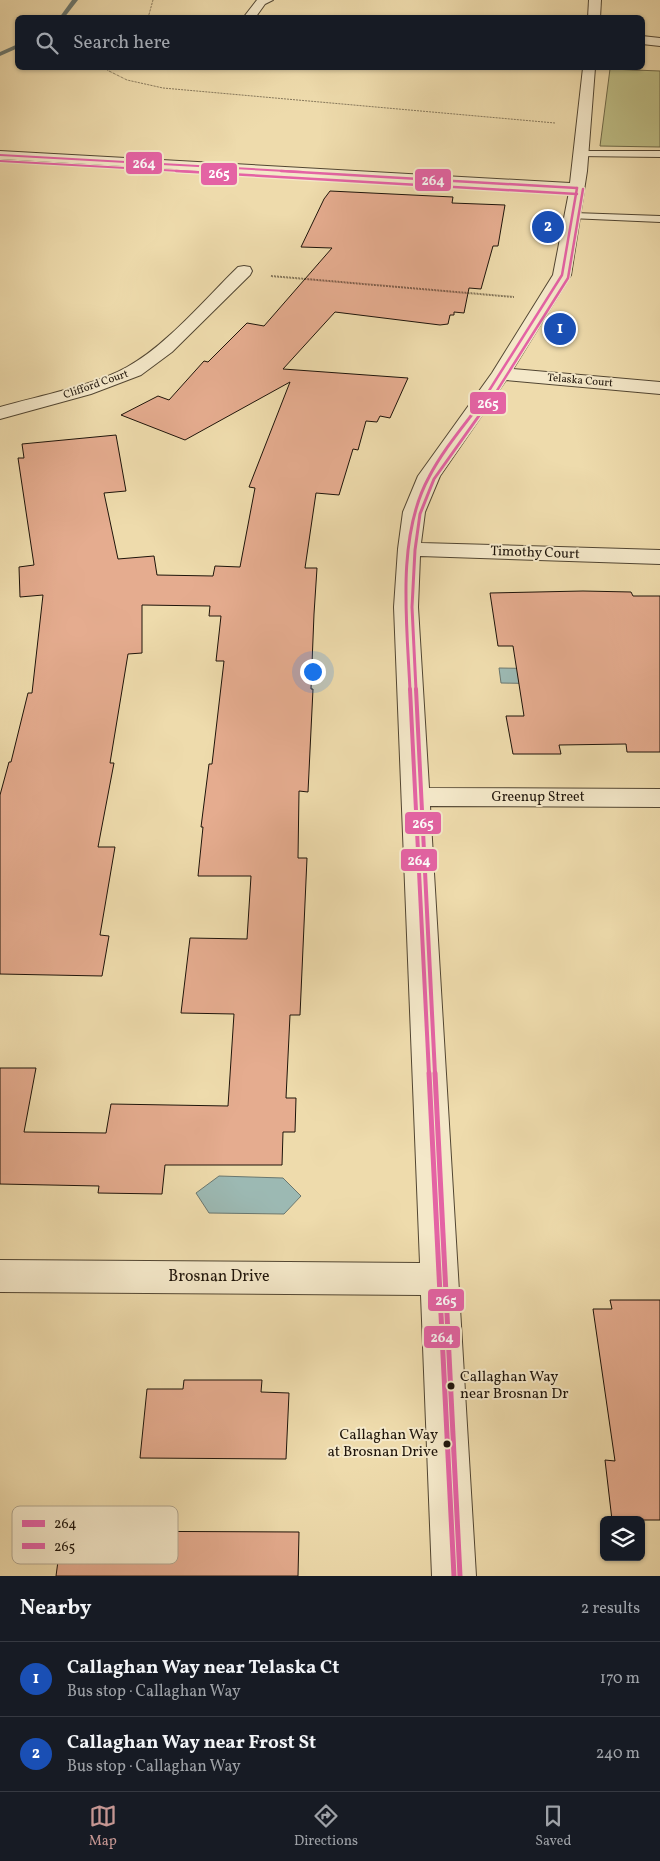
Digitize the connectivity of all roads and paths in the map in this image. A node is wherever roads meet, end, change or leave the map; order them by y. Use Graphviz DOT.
graph roads {
  1 [pos="153,0"];
  2 [pos="264,0"];
  3 [pos="595,0"];
  4 [pos="149,15"];
  5 [pos="251,15"];
  6 [pos="594,15"];
  7 [pos="645,40"];
  8 [pos="660,42"];
  9 [pos="107,70"];
  10 [pos="588,70"];
  11 [pos="583,125"];
  12 [pos="581,154"];
  13 [pos="660,154"];
  14 [pos="0,156"];
  15 [pos="577,188"];
  16 [pos="574,216"];
  17 [pos="660,219"];
  18 [pos="244,271"];
  19 [pos="547,301"];
  20 [pos="501,374"];
  21 [pos="660,388"];
  22 [pos="0,413"];
  23 [pos="409,549"];
  24 [pos="660,557"];
  25 [pos="416,797"];
  26 [pos="660,798"];
  27 [pos="0,1276"];
  28 [pos="438,1279"];
  29 [pos="454,1576"];
  1 -- 4 [label="path"];
  2 -- 5 [label="street"];
  3 -- 6 [label="street"];
  7 -- 8 [label="street"];
  9 -- 11 [label="path"];
  10 -- 11 [label="street"];
  11 -- 12 [label="street"];
  12 -- 13 [label="lane"];
  12 -- 15 [label="street"];
  14 -- 15 [label="street"];
  15 -- 16 [label="street"];
  16 -- 17 [label="lane"];
  16 -- 19 [label="street"];
  18 -- 19 [label="path"];
  18 -- 22 [label="street, Clifford Court"];
  19 -- 20 [label="street"];
  20 -- 21 [label="street, Telaska Court"];
  20 -- 23 [label="street"];
  23 -- 24 [label="street, Timothy Court"];
  23 -- 25 [label="street"];
  25 -- 26 [label="street, Greenup Street"];
  25 -- 28 [label="street"];
  27 -- 28 [label="street, Brosnan Drive"];
  28 -- 29 [label="street"];
}
